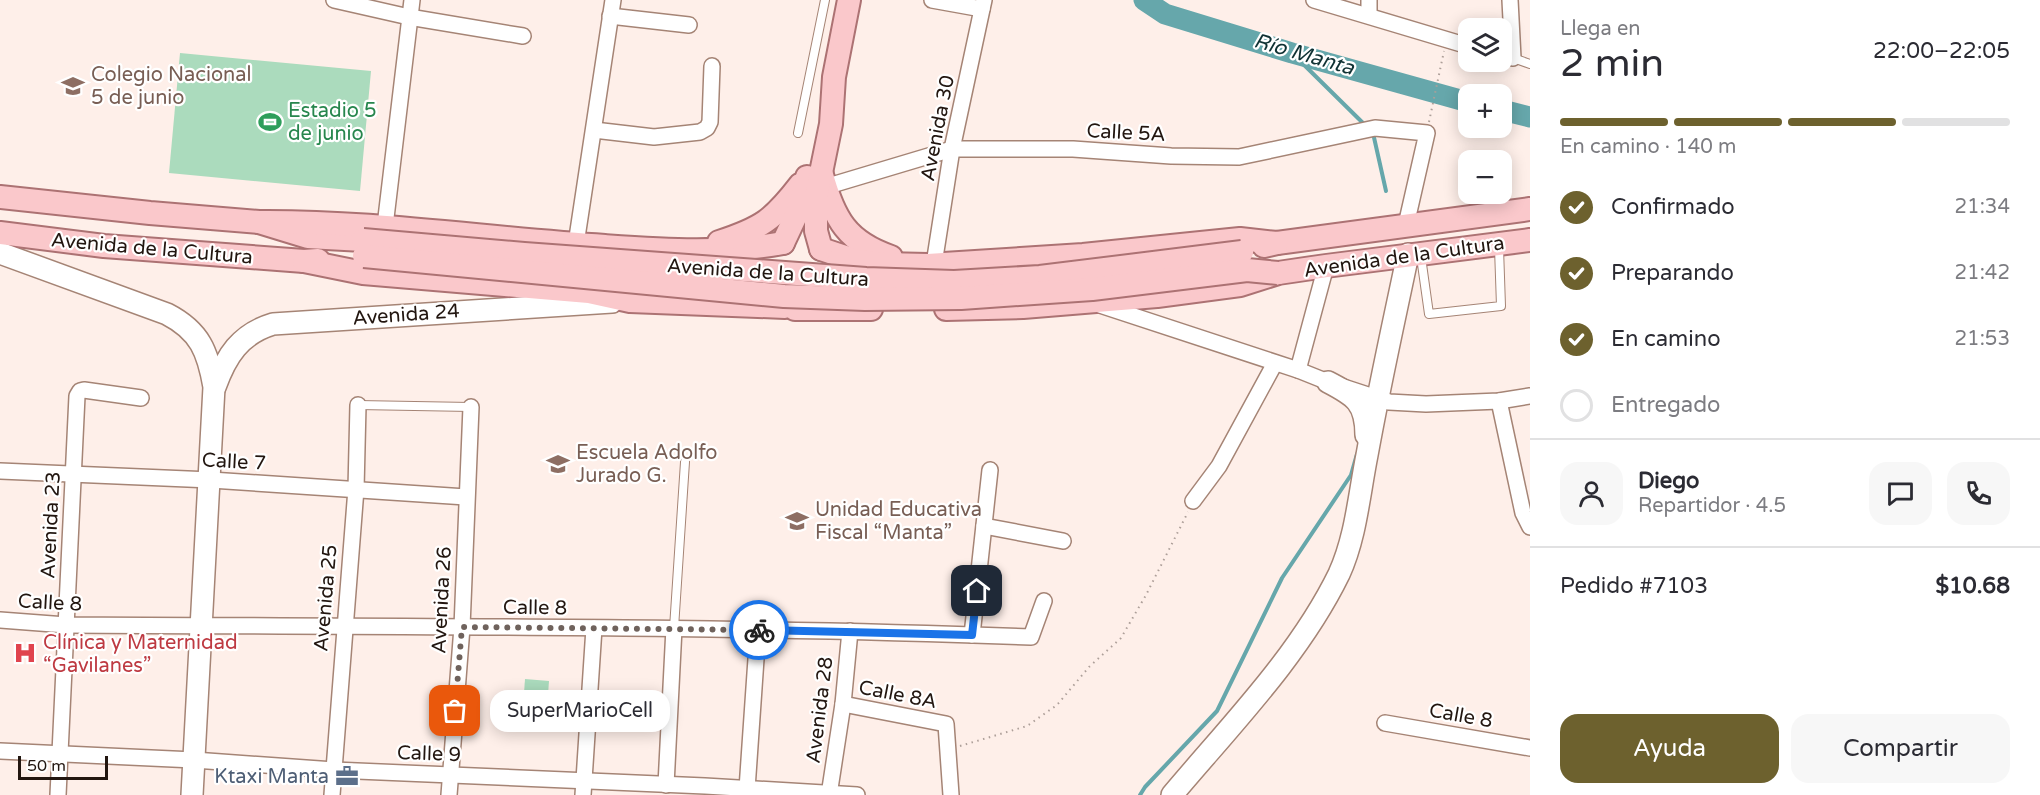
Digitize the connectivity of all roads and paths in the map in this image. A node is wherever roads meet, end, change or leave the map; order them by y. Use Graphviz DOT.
graph roads {
  1 [pos="334,0"];
  2 [pos="412,0"];
  3 [pos="614,0"];
  4 [pos="825,0"];
  5 [pos="849,0"];
  6 [pos="932,0"];
  7 [pos="1314,0"];
  8 [pos="1510,0"];
  9 [pos="983,5"];
  10 [pos="1369,8"];
  11 [pos="610,16"];
  12 [pos="409,17"];
  13 [pos="1509,18"];
  14 [pos="689,25"];
  15 [pos="523,36"];
  16 [pos="1458,42"];
  17 [pos="1445,46"];
  18 [pos="1512,58"];
  19 [pos="1530,64"];
  20 [pos="712,66"];
  21 [pos="594,130"];
  22 [pos="1427,131"];
  23 [pos="798,133"];
  24 [pos="952,149"];
  25 [pos="818,178"];
  26 [pos="0,197"];
  27 [pos="1530,209"];
  28 [pos="259,222"];
  29 [pos="1407,225"];
  30 [pos="386,226"];
  31 [pos="0,233"];
  32 [pos="1530,240"];
  33 [pos="783,243"];
  34 [pos="1277,243"];
  35 [pos="1499,243"];
  36 [pos="576,244"];
  37 [pos="363,248"];
  38 [pos="821,249"];
  39 [pos="690,251"];
  40 [pos="0,253"];
  41 [pos="1414,254"];
  42 [pos="304,261"];
  43 [pos="931,264"];
  44 [pos="1326,266"];
  45 [pos="1278,273"];
  46 [pos="630,301"];
  47 [pos="1092,303"];
  48 [pos="790,308"];
  49 [pos="1275,363"];
  50 [pos="1298,370"];
  51 [pos="1328,382"];
  52 [pos="214,387"];
  53 [pos="1530,396"];
  54 [pos="141,398"];
  55 [pos="1378,399"];
  56 [pos="1498,401"];
  57 [pos="358,405"];
  58 [pos="471,407"];
  59 [pos="1366,456"];
  60 [pos="685,462"];
  61 [pos="990,470"];
  62 [pos="0,471"];
  63 [pos="74,474"];
  64 [pos="211,480"];
  65 [pos="356,489"];
  66 [pos="466,497"];
  67 [pos="1193,501"];
  68 [pos="984,526"];
  69 [pos="1530,527"];
  70 [pos="1063,541"];
  71 [pos="1044,601"];
  72 [pos="0,620"];
  73 [pos="66,625"];
  74 [pos="202,626"];
  75 [pos="344,626"];
  76 [pos="462,627"];
  77 [pos="594,628"];
  78 [pos="674,628"];
  79 [pos="758,630"];
  80 [pos="850,631"];
  81 [pos="972,635"];
  82 [pos="843,704"];
  83 [pos="1385,723"];
  84 [pos="1530,748"];
  85 [pos="947,750"];
  86 [pos="0,751"];
  87 [pos="60,754"];
  88 [pos="194,760"];
  89 [pos="334,770"];
  90 [pos="450,775"];
  91 [pos="666,785"];
  92 [pos="584,788"];
  93 [pos="747,789"];
  94 [pos="704,791"];
  95 [pos="830,794"];
  96 [pos="58,795"];
  97 [pos="192,795"];
  98 [pos="332,795"];
  99 [pos="449,795"];
  100 [pos="857,795"];
  101 [pos="951,795"];
  102 [pos="1172,795"];
  1 -- 12 [label="street"];
  2 -- 12 [label="street"];
  3 -- 11 [label="street"];
  4 -- 23 [label="lane"];
  5 -- 25 [label="main road"];
  6 -- 9 [label="street"];
  7 -- 10 [label="street"];
  8 -- 13 [label="street"];
  9 -- 24 [label="street, Avenida 30"];
  10 -- 16 [label="street"];
  11 -- 14 [label="street"];
  11 -- 21 [label="street"];
  12 -- 15 [label="street"];
  12 -- 30 [label="street"];
  17 -- 22 [label="path"];
  18 -- 19 [label="lane"];
  20 -- 21 [label="street"];
  21 -- 36 [label="street"];
  22 -- 24 [label="street, Calle 5A"];
  22 -- 29 [label="street"];
  24 -- 25 [label="street, Calle 5A"];
  24 -- 43 [label="street, Avenida 30"];
  25 -- 33 [label="main road"];
  25 -- 38 [label="main road"];
  25 -- 39 [label="main road"];
  25 -- 43 [label="main road"];
  26 -- 28 [label="main road, Avenida de la Cultura"];
  27 -- 29 [label="main road, Avenida de la Cultura"];
  28 -- 30 [label="main road, Avenida de la Cultura"];
  28 -- 37 [label="main road, Avenida de la Cultura"];
  29 -- 34 [label="main road, Avenida de la Cultura"];
  30 -- 36 [label="main road, Avenida de la Cultura"];
  31 -- 42 [label="main road, Avenida de la Cultura"];
  32 -- 35 [label="main road, Avenida de la Cultura"];
  33 -- 38 [label="main road"];
  33 -- 39 [label="main road, Avenida de la Cultura"];
  33 -- 48 [label="main road"];
  34 -- 37 [label="main road, Avenida de la Cultura, bridge"];
  34 -- 43 [label="main road, Avenida de la Cultura"];
  35 -- 41 [label="main road, Avenida de la Cultura"];
  35 -- 41 [label="lane"];
  36 -- 39 [label="main road, Avenida de la Cultura"];
  37 -- 42 [label="main road, Avenida de la Cultura"];
  37 -- 45 [label="main road, Avenida de la Cultura, bridge"];
  38 -- 43 [label="main road, Avenida de la Cultura"];
  38 -- 48 [label="main road"];
  40 -- 52 [label="main road, Avenida 24"];
  41 -- 44 [label="main road, Avenida de la Cultura"];
  41 -- 55 [label="main road"];
  42 -- 46 [label="main road, Avenida de la Cultura"];
  44 -- 45 [label="main road, Avenida de la Cultura"];
  44 -- 50 [label="street"];
  45 -- 47 [label="main road, Avenida de la Cultura"];
  46 -- 48 [label="main road, Avenida de la Cultura"];
  46 -- 52 [label="main road, Avenida 24"];
  47 -- 48 [label="main road, Avenida de la Cultura"];
  47 -- 49 [label="street"];
  49 -- 50 [label="street"];
  49 -- 67 [label="street"];
  50 -- 51 [label="street"];
  51 -- 55 [label="street"];
  51 -- 59 [label="main road"];
  52 -- 64 [label="main road, Avenida 24"];
  53 -- 56 [label="street"];
  54 -- 63 [label="street, Avenida 23"];
  55 -- 56 [label="street"];
  55 -- 59 [label="main road"];
  56 -- 69 [label="street"];
  57 -- 58 [label="lane"];
  57 -- 65 [label="street, Avenida 25"];
  58 -- 66 [label="street, Avenida 26"];
  59 -- 102 [label="main road"];
  60 -- 78 [label="lane"];
  61 -- 68 [label="street"];
  62 -- 63 [label="street, Calle 7"];
  63 -- 64 [label="street, Calle 7"];
  63 -- 73 [label="street, Avenida 23"];
  64 -- 65 [label="street, Calle 7"];
  64 -- 74 [label="main road, Avenida 24"];
  65 -- 66 [label="street, Calle 7"];
  65 -- 75 [label="street, Avenida 25"];
  66 -- 76 [label="street, Avenida 26"];
  67 -- 85 [label="path"];
  68 -- 70 [label="street"];
  68 -- 81 [label="street"];
  71 -- 81 [label="street, Calle 8"];
  72 -- 73 [label="street, Calle 8"];
  73 -- 74 [label="street, Calle 8"];
  73 -- 87 [label="street, Avenida 23"];
  74 -- 75 [label="street, Calle 8"];
  74 -- 88 [label="main road, Avenida 24"];
  75 -- 76 [label="street, Calle 8"];
  75 -- 89 [label="street, Avenida 25"];
  76 -- 77 [label="street, Calle 8"];
  76 -- 90 [label="street, Avenida 26"];
  77 -- 78 [label="street, Calle 8"];
  77 -- 92 [label="street"];
  78 -- 79 [label="street, Calle 8"];
  78 -- 91 [label="street"];
  79 -- 80 [label="street, Calle 8"];
  79 -- 93 [label="street"];
  80 -- 81 [label="street, Calle 8"];
  80 -- 82 [label="street, Avenida 28"];
  82 -- 85 [label="street, Calle 8A"];
  82 -- 95 [label="street, Avenida 28"];
  83 -- 84 [label="street, Calle 8"];
  85 -- 101 [label="street"];
  86 -- 87 [label="street, Calle 9"];
  87 -- 88 [label="street, Calle 9"];
  87 -- 96 [label="street, Avenida 23"];
  88 -- 89 [label="street, Calle 9"];
  88 -- 97 [label="main road, Avenida 24"];
  89 -- 90 [label="street, Calle 9"];
  89 -- 98 [label="street, Avenida 25"];
  90 -- 92 [label="street, Calle 9"];
  90 -- 99 [label="street, Avenida 26"];
  91 -- 92 [label="street, Calle 9"];
  91 -- 94 [label="street, Calle 9"];
  93 -- 94 [label="street, Calle 9"];
  93 -- 95 [label="street, Calle 9"];
  95 -- 100 [label="street, Calle 9"];
}
